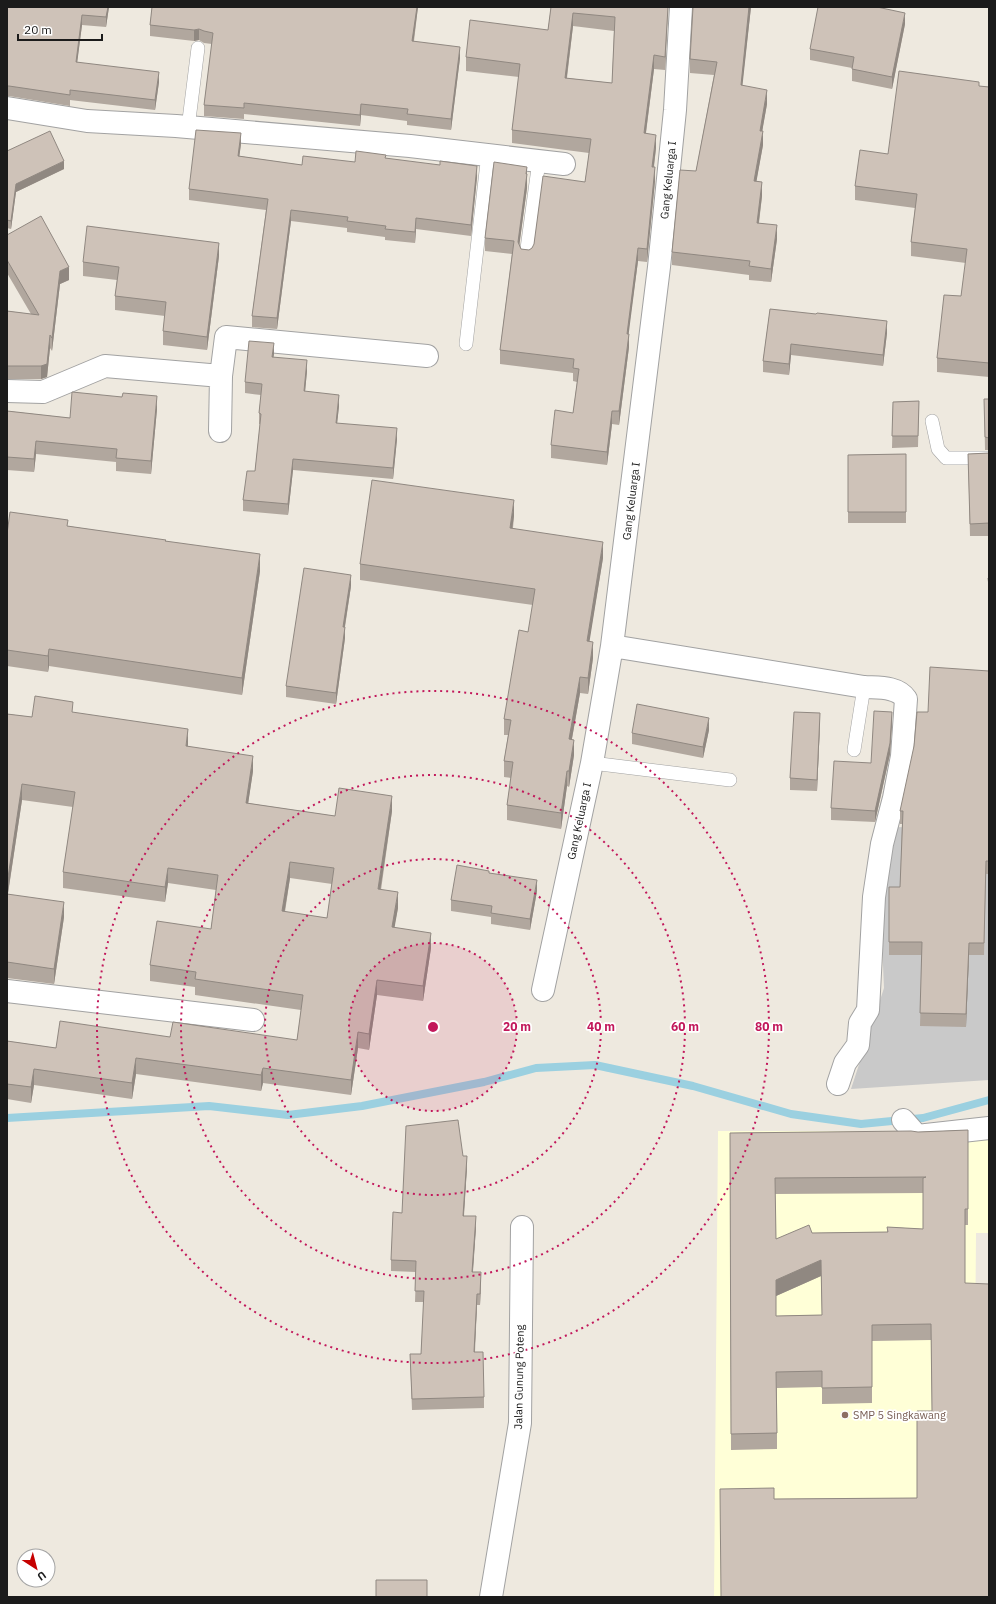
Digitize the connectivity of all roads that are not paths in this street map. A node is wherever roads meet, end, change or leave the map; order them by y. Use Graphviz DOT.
graph roads {
  1 [pos="681,7"];
  2 [pos="198,48"];
  3 [pos="7,108"];
  4 [pos="188,128"];
  5 [pos="488,154"];
  6 [pos="539,161"];
  7 [pos="564,164"];
  8 [pos="526,256"];
  9 [pos="466,344"];
  10 [pos="427,356"];
  11 [pos="221,376"];
  12 [pos="7,391"];
  13 [pos="932,421"];
  14 [pos="220,431"];
  15 [pos="989,458"];
  16 [pos="612,646"];
  17 [pos="864,687"];
  18 [pos="854,750"];
  19 [pos="592,763"];
  20 [pos="730,780"];
  21 [pos="543,990"];
  22 [pos="7,991"];
  23 [pos="253,1020"];
  24 [pos="838,1084"];
  25 [pos="903,1120"];
  26 [pos="989,1128"];
  27 [pos="522,1227"];
  28 [pos="491,1597"];
  1 -- 16 [label="street, Gang Keluarga I"];
  2 -- 4 [label="lane"];
  3 -- 4 [label="street"];
  4 -- 5 [label="street"];
  5 -- 6 [label="street"];
  5 -- 9 [label="lane"];
  6 -- 7 [label="street"];
  6 -- 8 [label="lane"];
  10 -- 11 [label="street"];
  11 -- 12 [label="street"];
  11 -- 14 [label="street"];
  13 -- 15 [label="lane"];
  16 -- 17 [label="street"];
  16 -- 19 [label="street, Gang Keluarga I"];
  17 -- 18 [label="lane"];
  17 -- 24 [label="street"];
  19 -- 20 [label="lane"];
  19 -- 21 [label="street, Gang Keluarga I"];
  22 -- 23 [label="street"];
  25 -- 26 [label="street"];
  27 -- 28 [label="street, Jalan Gunung Poteng"];
}
